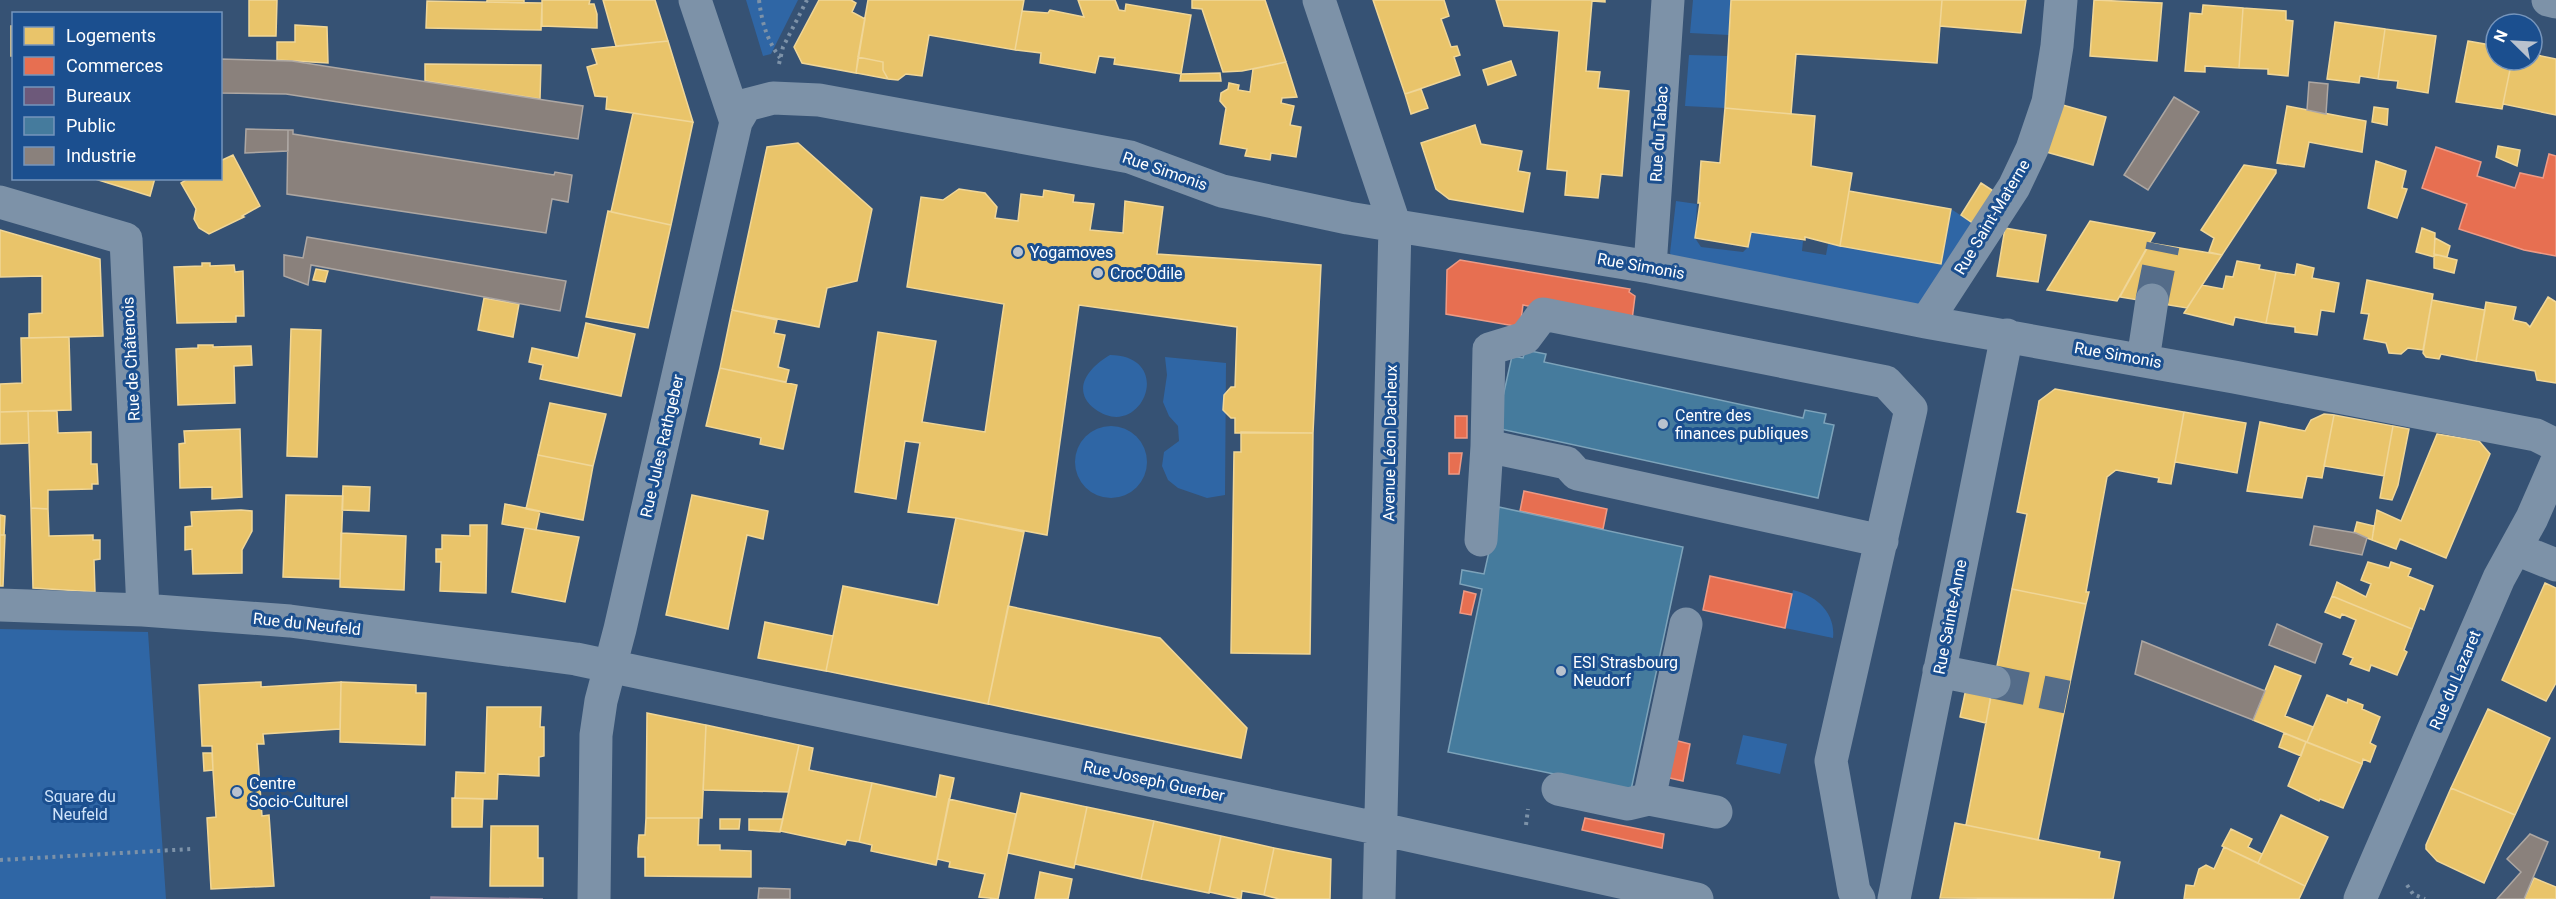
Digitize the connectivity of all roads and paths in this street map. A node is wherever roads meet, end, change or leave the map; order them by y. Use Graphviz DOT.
graph roads {
  1 [pos="696,0"];
  2 [pos="759,0"];
  3 [pos="807,0"];
  4 [pos="1319,0"];
  5 [pos="1668,0"];
  6 [pos="2061,0"];
  7 [pos="2548,0"];
  8 [pos="2556,2"];
  9 [pos="780,59"];
  10 [pos="779,68"];
  11 [pos="736,122"];
  12 [pos="0,202"];
  13 [pos="1395,226"];
  14 [pos="1650,267"];
  15 [pos="2152,300"];
  16 [pos="1926,322"];
  17 [pos="2007,335"];
  18 [pos="2143,360"];
  19 [pos="2556,445"];
  20 [pos="1487,446"];
  21 [pos="2556,464"];
  22 [pos="1481,540"];
  23 [pos="1882,541"];
  24 [pos="2516,549"];
  25 [pos="2556,566"];
  26 [pos="0,605"];
  27 [pos="143,610"];
  28 [pos="1686,624"];
  29 [pos="611,666"];
  30 [pos="1939,672"];
  31 [pos="1994,682"];
  32 [pos="1558,789"];
  33 [pos="1649,799"];
  34 [pos="1529,812"];
  35 [pos="1716,812"];
  36 [pos="1381,829"];
  37 [pos="1525,829"];
  38 [pos="191,849"];
  39 [pos="0,860"];
  40 [pos="2363,898"];
  41 [pos="594,899"];
  42 [pos="1379,899"];
  43 [pos="1697,899"];
  44 [pos="1858,899"];
  45 [pos="1894,899"];
  1 -- 11 [label="street"];
  2 -- 9 [label="path"];
  3 -- 9 [label="path"];
  4 -- 13 [label="street, Avenue Léon Dacheux"];
  5 -- 14 [label="street, Rue du Tabac"];
  6 -- 16 [label="street, Rue Saint-Materne"];
  7 -- 8 [label="street"];
  9 -- 10 [label="path"];
  11 -- 13 [label="street, Rue Simonis"];
  11 -- 29 [label="street, Rue Jules Rathgeber"];
  12 -- 27 [label="street, Rue de Châtenois"];
  13 -- 14 [label="street, Rue Simonis"];
  13 -- 36 [label="street, Avenue Léon Dacheux"];
  14 -- 16 [label="street, Rue Simonis"];
  15 -- 18 [label="street"];
  16 -- 17 [label="street, Rue Simonis"];
  17 -- 18 [label="street, Rue Simonis"];
  17 -- 30 [label="street, Rue Sainte-Anne"];
  18 -- 19 [label="street, Rue Simonis"];
  20 -- 22 [label="street"];
  20 -- 23 [label="street"];
  20 -- 23 [label="street"];
  21 -- 24 [label="street, Rue du Lazaret"];
  23 -- 44 [label="street"];
  24 -- 25 [label="street"];
  24 -- 40 [label="street, Rue du Lazaret"];
  26 -- 27 [label="street, Rue du Neufeld"];
  27 -- 29 [label="street, Rue du Neufeld"];
  28 -- 33 [label="street"];
  29 -- 36 [label="street, Rue Joseph Guerber"];
  29 -- 41 [label="street, Rue Jules Rathgeber"];
  30 -- 31 [label="street"];
  30 -- 45 [label="street, Rue Sainte-Anne"];
  32 -- 33 [label="street"];
  33 -- 35 [label="street"];
  34 -- 37 [label="path"];
  36 -- 42 [label="street, Avenue Léon Dacheux"];
  36 -- 43 [label="street, Rue Joseph Guerber"];
  38 -- 39 [label="path"];
}
